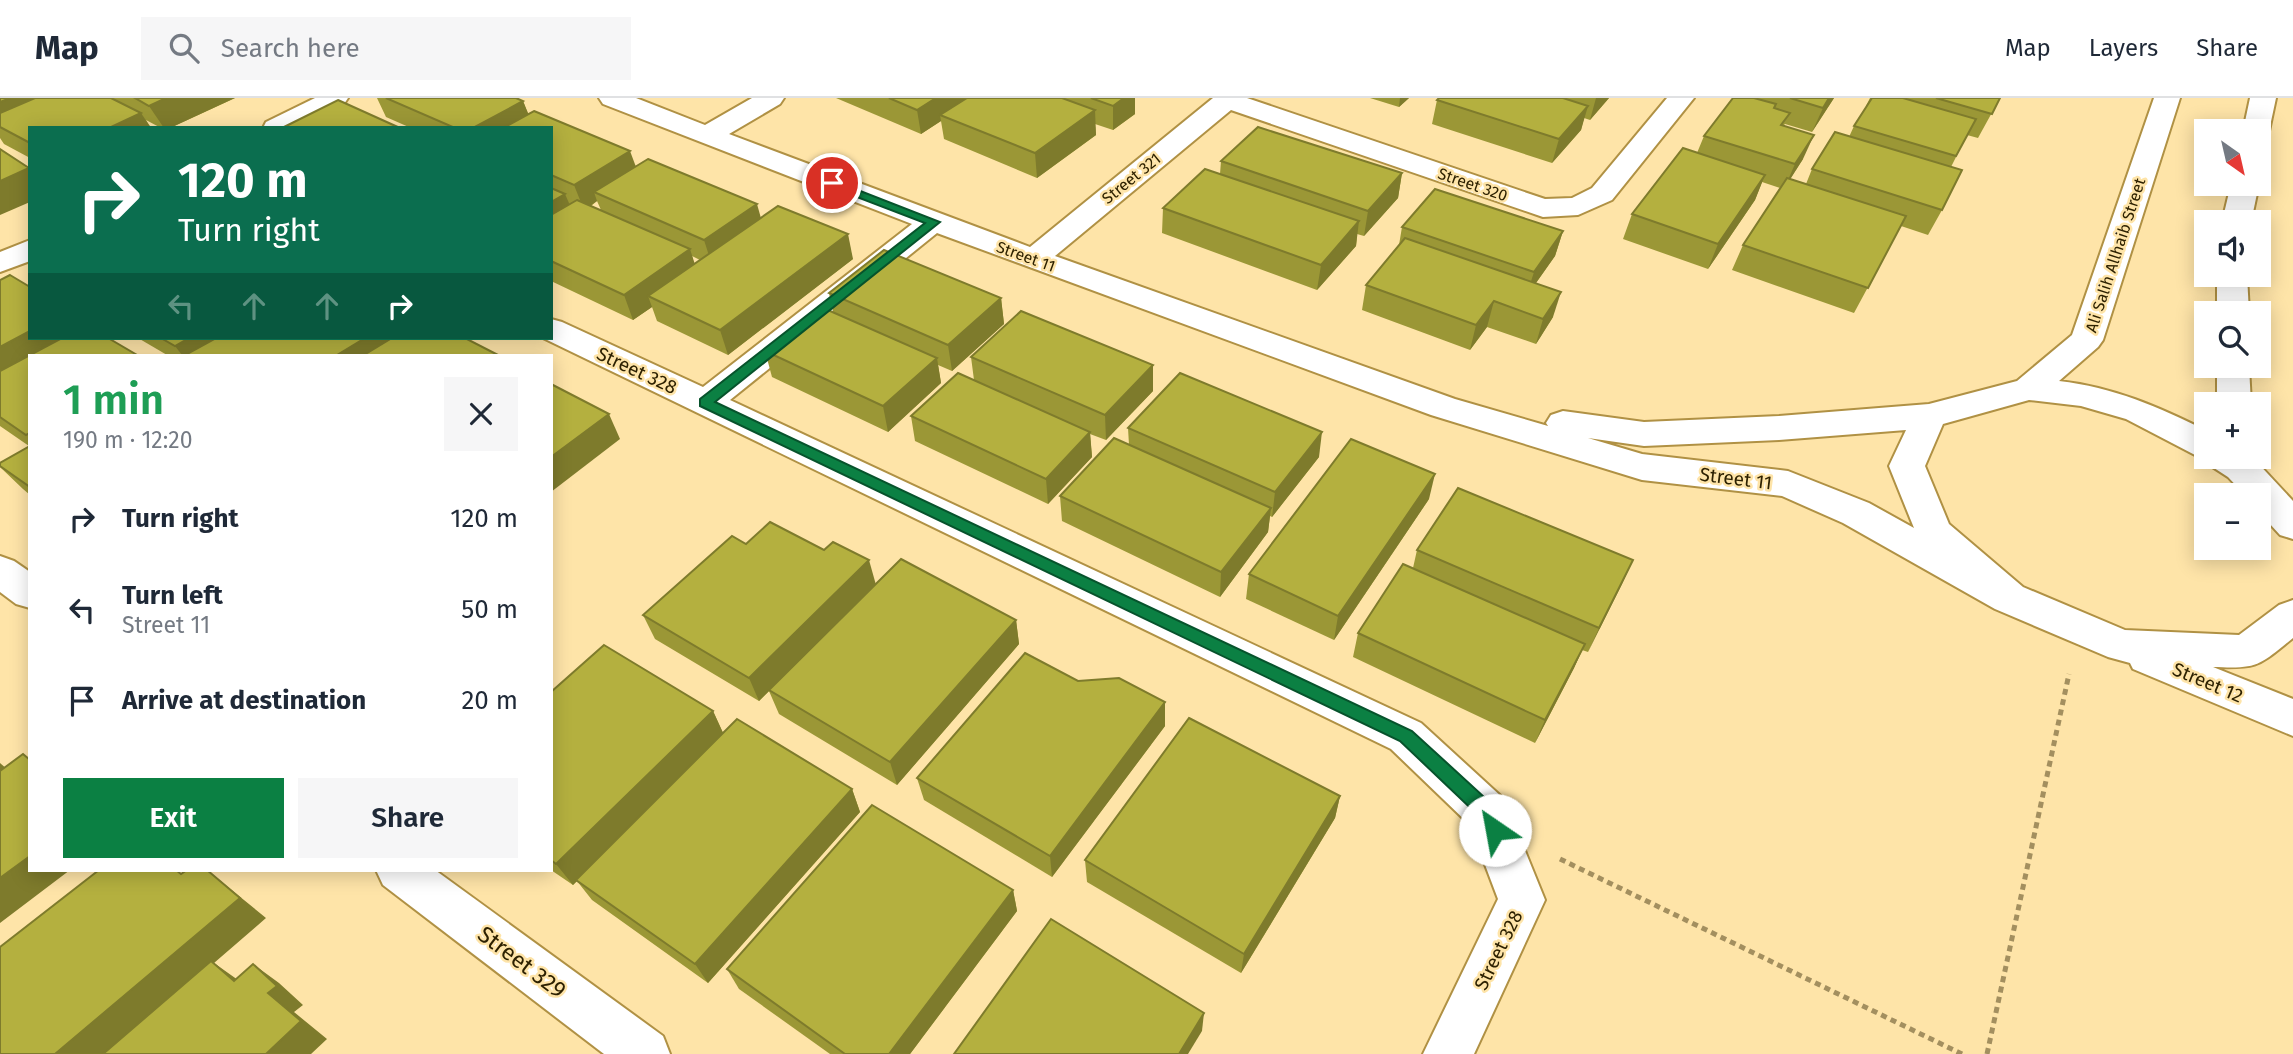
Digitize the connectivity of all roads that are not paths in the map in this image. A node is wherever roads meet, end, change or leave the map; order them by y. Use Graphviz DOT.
graph roads {
  1 [pos="335,98"];
  2 [pos="612,98"];
  3 [pos="771,98"];
  4 [pos="1681,98"];
  5 [pos="2167,98"];
  6 [pos="2263,98"];
  7 [pos="1228,99"];
  8 [pos="2259,119"];
  9 [pos="280,126"];
  10 [pos="705,136"];
  11 [pos="933,222"];
  12 [pos="28,250"];
  13 [pos="1033,259"];
  14 [pos="0,263"];
  15 [pos="553,331"];
  16 [pos="2029,389"];
  17 [pos="705,402"];
  18 [pos="1443,407"];
  19 [pos="1929,416"];
  20 [pos="2194,437"];
  21 [pos="2242,469"];
  22 [pos="2293,525"];
  23 [pos="0,570"];
  24 [pos="28,591"];
  25 [pos="2010,598"];
  26 [pos="2293,616"];
  27 [pos="2122,646"];
  28 [pos="2293,718"];
  29 [pos="402,872"];
  30 [pos="645,1054"];
  31 [pos="1448,1054"];
  1 -- 9 [label="street"];
  2 -- 10 [label="street, Street 11"];
  3 -- 10 [label="street"];
  4 -- 7 [label="street, Street 320"];
  5 -- 16 [label="street, Ali Salih Allhaib Street"];
  6 -- 8 [label="street"];
  7 -- 13 [label="street, Street 321"];
  10 -- 11 [label="street, Street 11"];
  11 -- 13 [label="street, Street 11"];
  11 -- 17 [label="street"];
  12 -- 14 [label="street"];
  13 -- 18 [label="street, Street 11"];
  15 -- 17 [label="street, Street 328"];
  16 -- 19 [label="street, Street 11"];
  16 -- 20 [label="street"];
  17 -- 31 [label="street, Street 328"];
  18 -- 19 [label="street, Street 11"];
  18 -- 25 [label="street, Street 11"];
  19 -- 25 [label="street"];
  21 -- 22 [label="street"];
  23 -- 24 [label="street"];
  25 -- 27 [label="street, Street 12"];
  26 -- 27 [label="street"];
  27 -- 28 [label="street, Street 12"];
  29 -- 30 [label="street, Street 329"];
}
